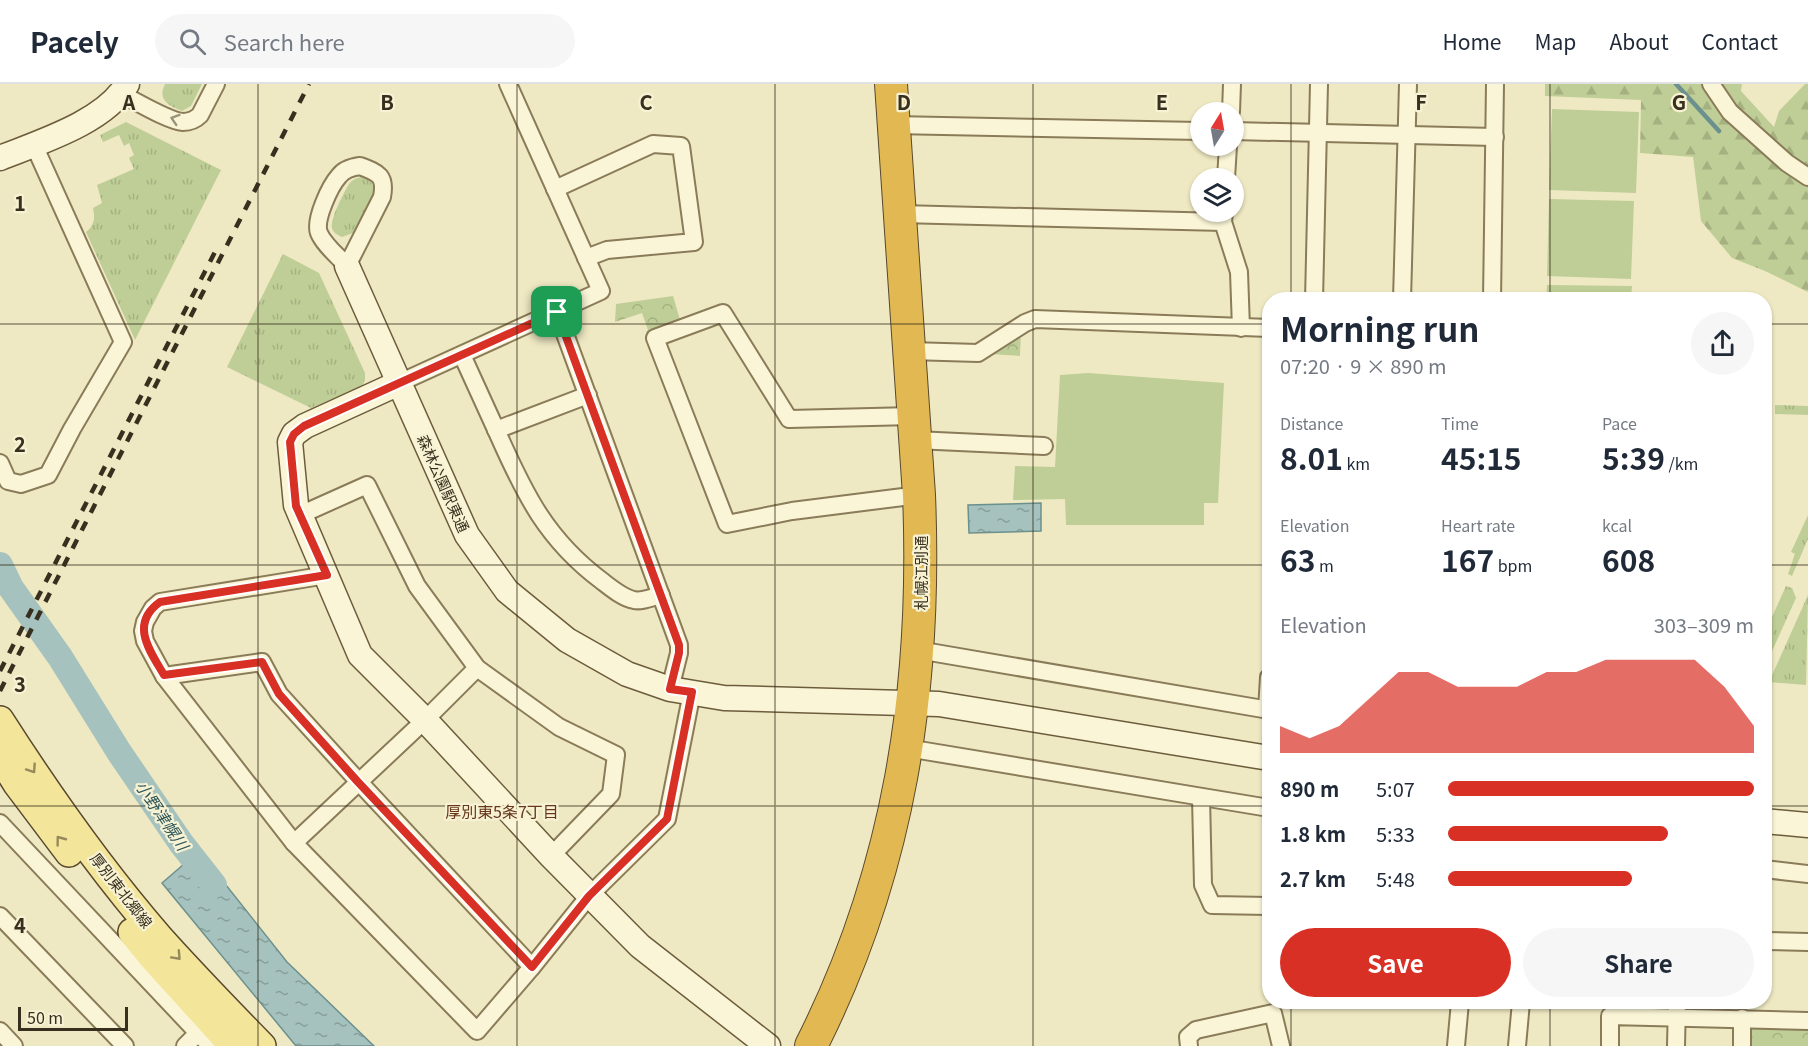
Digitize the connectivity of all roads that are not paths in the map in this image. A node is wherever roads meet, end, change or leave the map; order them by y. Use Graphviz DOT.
graph roads {
  1 [pos="216,84"];
  2 [pos="508,84"];
  3 [pos="891,84"];
  4 [pos="1232,84"];
  5 [pos="1319,84"];
  6 [pos="1407,84"];
  7 [pos="1495,84"];
  8 [pos="1711,84"];
  9 [pos="124,89"];
  10 [pos="1231,102"];
  11 [pos="893,125"];
  12 [pos="1190,131"];
  13 [pos="1244,132"];
  14 [pos="1318,133"];
  15 [pos="1406,135"];
  16 [pos="1494,136"];
  17 [pos="34,145"];
  18 [pos="0,158"];
  19 [pos="1808,177"];
  20 [pos="555,189"];
  21 [pos="900,214"];
  22 [pos="1190,217"];
  23 [pos="1224,222"];
  24 [pos="586,258"];
  25 [pos="347,266"];
  26 [pos="1314,292"];
  27 [pos="1402,292"];
  28 [pos="1492,292"];
  29 [pos="557,312"];
  30 [pos="1241,328"];
  31 [pos="1262,328"];
  32 [pos="910,351"];
  33 [pos="462,355"];
  34 [pos="399,383"];
  35 [pos="588,395"];
  36 [pos="914,428"];
  37 [pos="496,430"];
  38 [pos="1044,446"];
  39 [pos="0,464"];
  40 [pos="919,495"];
  41 [pos="300,515"];
  42 [pos="327,575"];
  43 [pos="660,595"];
  44 [pos="918,650"];
  45 [pos="477,668"];
  46 [pos="164,675"];
  47 [pos="681,690"];
  48 [pos="913,702"];
  49 [pos="1262,709"];
  50 [pos="0,720"];
  51 [pos="425,720"];
  52 [pos="907,748"];
  53 [pos="0,757"];
  54 [pos="1262,757"];
  55 [pos="358,782"];
  56 [pos="1201,796"];
  57 [pos="1262,807"];
  58 [pos="1772,822"];
  59 [pos="0,823"];
  60 [pos="1808,825"];
  61 [pos="294,843"];
  62 [pos="551,856"];
  63 [pos="1772,870"];
  64 [pos="1808,874"];
  65 [pos="589,896"];
  66 [pos="1262,906"];
  67 [pos="0,916"];
  68 [pos="1772,941"];
  69 [pos="1808,942"];
  70 [pos="532,967"];
  71 [pos="1459,1009"];
  72 [pos="1520,1009"];
  73 [pos="1677,1010"];
  74 [pos="1742,1018"];
  75 [pos="1808,1021"];
  76 [pos="0,1031"];
  77 [pos="198,1033"];
  78 [pos="816,1044"];
  79 [pos="14,1046"];
  80 [pos="125,1046"];
  81 [pos="185,1046"];
  82 [pos="211,1046"];
  83 [pos="233,1046"];
  84 [pos="262,1046"];
  85 [pos="768,1046"];
  86 [pos="1189,1046"];
  87 [pos="1281,1046"];
  88 [pos="1456,1046"];
  89 [pos="1517,1046"];
  90 [pos="1610,1046"];
  91 [pos="1676,1046"];
  92 [pos="1742,1046"];
  1 -- 9 [label="street, one-way"];
  2 -- 20 [label="street"];
  3 -- 11 [label="highway, 札幌江別通"];
  4 -- 10 [label="street"];
  5 -- 14 [label="street"];
  6 -- 15 [label="street"];
  7 -- 16 [label="street"];
  8 -- 19 [label="street"];
  9 -- 17 [label="street"];
  11 -- 12 [label="street"];
  11 -- 21 [label="highway, 札幌江別通"];
  13 -- 14 [label="street"];
  14 -- 15 [label="street"];
  14 -- 26 [label="street"];
  15 -- 16 [label="street"];
  15 -- 27 [label="street"];
  16 -- 28 [label="street"];
  17 -- 18 [label="street"];
  17 -- 39 [label="street"];
  20 -- 24 [label="street"];
  20 -- 24 [label="street"];
  21 -- 22 [label="street"];
  21 -- 32 [label="highway, 札幌江別通"];
  23 -- 30 [label="street"];
  24 -- 29 [label="street"];
  25 -- 25 [label="street"];
  25 -- 34 [label="street, 森林公園駅東通"];
  29 -- 33 [label="street"];
  29 -- 35 [label="street"];
  30 -- 31 [label="street"];
  30 -- 32 [label="street"];
  32 -- 36 [label="highway, 札幌江別通"];
  33 -- 34 [label="street"];
  33 -- 37 [label="street"];
  34 -- 41 [label="street"];
  34 -- 47 [label="street, 森林公園駅東通"];
  35 -- 37 [label="street"];
  35 -- 43 [label="street"];
  36 -- 38 [label="street"];
  36 -- 40 [label="highway, 札幌江別通"];
  36 -- 40 [label="street"];
  37 -- 43 [label="street"];
  40 -- 44 [label="highway, 札幌江別通"];
  41 -- 42 [label="street"];
  41 -- 45 [label="street"];
  42 -- 46 [label="street"];
  42 -- 51 [label="street"];
  43 -- 47 [label="street"];
  44 -- 48 [label="highway, 札幌江別通"];
  44 -- 49 [label="street"];
  45 -- 51 [label="street"];
  45 -- 62 [label="street"];
  46 -- 55 [label="street"];
  46 -- 61 [label="street"];
  47 -- 48 [label="street, 森林公園駅東通"];
  47 -- 65 [label="street"];
  48 -- 52 [label="highway, 札幌江別通"];
  48 -- 54 [label="street, 森林公園駅東通"];
  50 -- 84 [label="main road, 厚別東北郷線, one-way"];
  51 -- 55 [label="street"];
  51 -- 62 [label="street"];
  52 -- 56 [label="street"];
  52 -- 78 [label="highway, 札幌江別通"];
  83 -- 53 [label="main road, 厚別東北郷線, one-way"];
  55 -- 61 [label="street"];
  55 -- 70 [label="street"];
  56 -- 57 [label="street"];
  56 -- 66 [label="street"];
  58 -- 60 [label="street"];
  59 -- 77 [label="street"];
  61 -- 70 [label="street"];
  62 -- 65 [label="street"];
  63 -- 64 [label="street"];
  65 -- 70 [label="street"];
  65 -- 85 [label="street"];
  67 -- 80 [label="street"];
  68 -- 69 [label="street"];
  71 -- 88 [label="street"];
  72 -- 89 [label="street"];
  73 -- 74 [label="street"];
  73 -- 90 [label="street"];
  73 -- 91 [label="street"];
  74 -- 75 [label="street"];
  74 -- 92 [label="street"];
  76 -- 79 [label="street"];
  77 -- 81 [label="street"];
  77 -- 82 [label="street"];
  86 -- 87 [label="street"];
}
